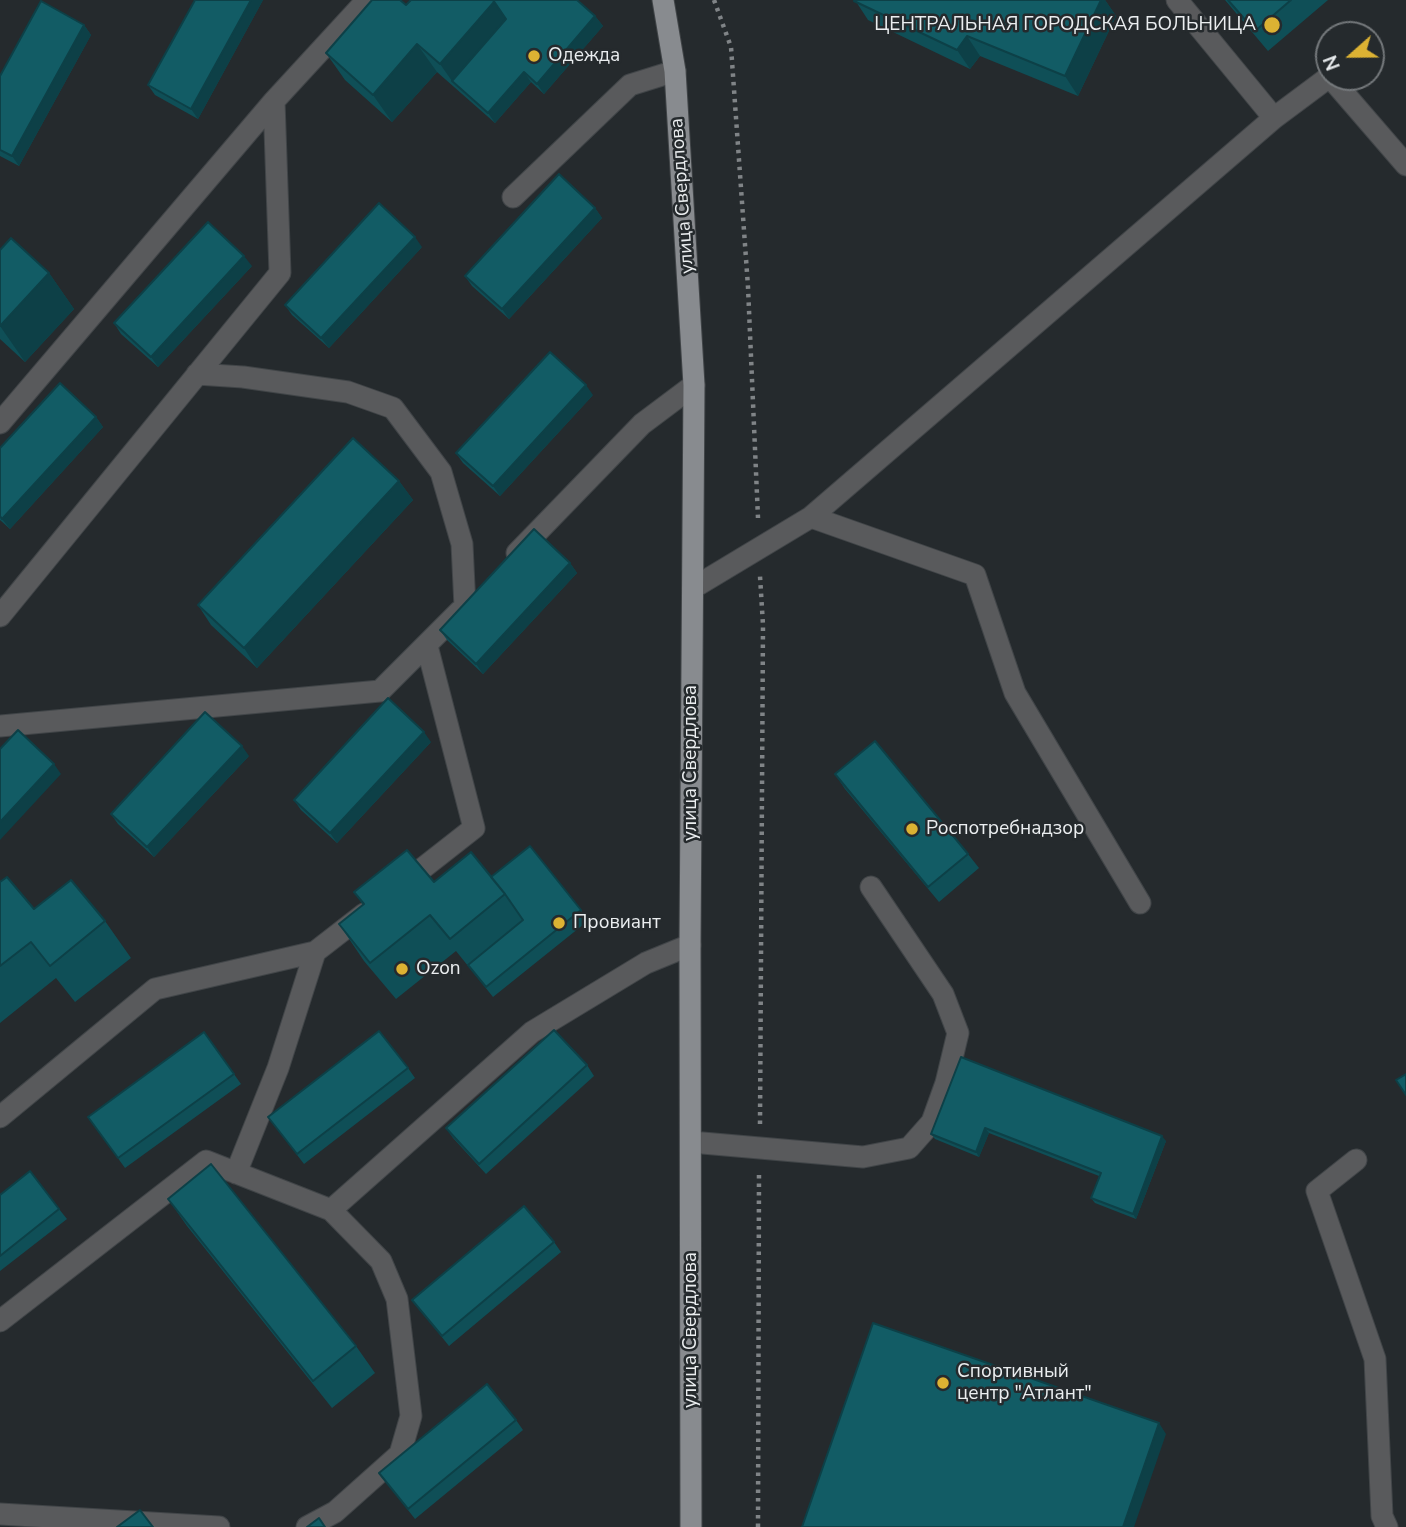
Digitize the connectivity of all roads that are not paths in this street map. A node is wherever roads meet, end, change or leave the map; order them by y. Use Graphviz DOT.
graph roads {
  1 [pos="367,0"];
  2 [pos="663,0"];
  3 [pos="1177,0"];
  4 [pos="675,71"];
  5 [pos="1315,88"];
  6 [pos="1342,91"];
  7 [pos="274,101"];
  8 [pos="1274,118"];
  9 [pos="1406,165"];
  10 [pos="513,197"];
  11 [pos="197,374"];
  12 [pos="695,385"];
  13 [pos="0,423"];
  14 [pos="811,517"];
  15 [pos="502,568"];
  16 [pos="483,588"];
  17 [pos="692,588"];
  18 [pos="465,607"];
  19 [pos="0,616"];
  20 [pos="427,646"];
  21 [pos="0,726"];
  22 [pos="871,887"];
  23 [pos="1140,903"];
  24 [pos="690,945"];
  25 [pos="315,952"];
  26 [pos="0,1117"];
  27 [pos="691,1142"];
  28 [pos="1356,1160"];
  29 [pos="236,1173"];
  30 [pos="331,1210"];
  31 [pos="0,1321"];
  32 [pos="0,1514"];
  33 [pos="219,1527"];
  34 [pos="307,1527"];
  35 [pos="691,1527"];
  36 [pos="1387,1527"];
  1 -- 7 [label="lane"];
  2 -- 4 [label="main road, улица Свердлова"];
  3 -- 8 [label="lane"];
  4 -- 10 [label="lane"];
  4 -- 12 [label="main road, улица Свердлова"];
  5 -- 8 [label="lane"];
  6 -- 9 [label="lane"];
  7 -- 11 [label="lane"];
  7 -- 13 [label="lane"];
  8 -- 14 [label="lane"];
  11 -- 18 [label="lane"];
  11 -- 19 [label="lane"];
  12 -- 15 [label="lane"];
  12 -- 17 [label="main road, улица Свердлова"];
  14 -- 17 [label="lane"];
  14 -- 23 [label="lane"];
  16 -- 18 [label="lane"];
  17 -- 24 [label="main road, улица Свердлова"];
  18 -- 20 [label="lane"];
  20 -- 21 [label="lane"];
  20 -- 25 [label="lane"];
  22 -- 27 [label="lane"];
  24 -- 27 [label="main road, улица Свердлова"];
  24 -- 30 [label="lane"];
  25 -- 26 [label="lane"];
  25 -- 29 [label="lane"];
  27 -- 35 [label="main road, улица Свердлова"];
  28 -- 36 [label="lane"];
  29 -- 30 [label="lane"];
  29 -- 31 [label="lane"];
  30 -- 34 [label="lane"];
  32 -- 33 [label="lane"];
}
